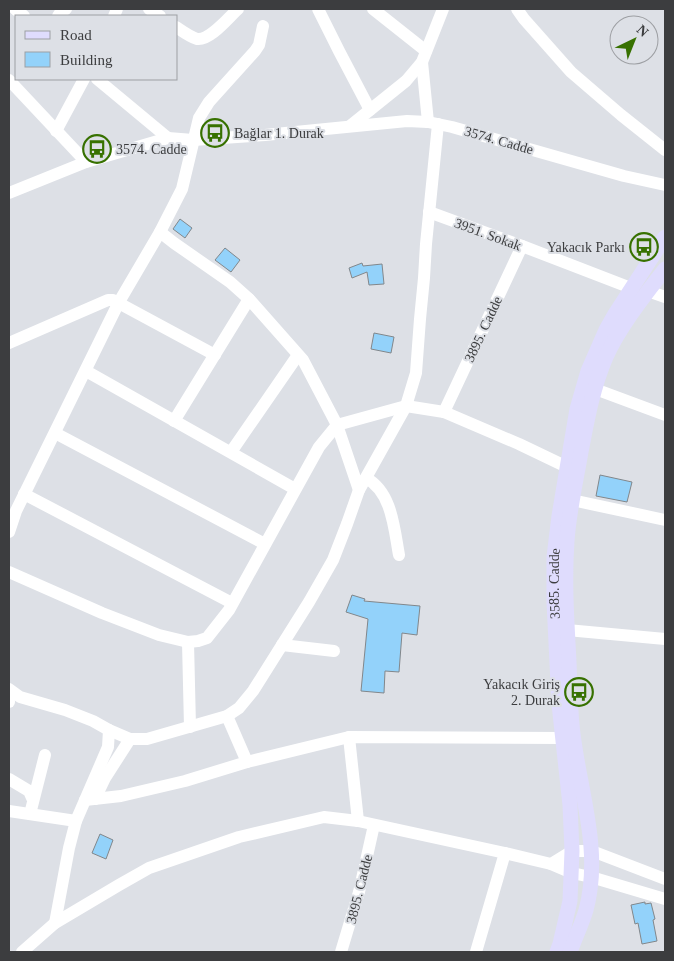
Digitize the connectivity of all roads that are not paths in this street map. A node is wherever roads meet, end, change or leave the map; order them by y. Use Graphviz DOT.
graph roads {
  1 [pos="238,9"];
  2 [pos="318,9"];
  3 [pos="373,9"];
  4 [pos="443,9"];
  5 [pos="517,9"];
  6 [pos="264,26"];
  7 [pos="178,28"];
  8 [pos="424,56"];
  9 [pos="9,80"];
  10 [pos="83,80"];
  11 [pos="99,80"];
  12 [pos="370,110"];
  13 [pos="433,123"];
  14 [pos="350,126"];
  15 [pos="56,131"];
  16 [pos="168,138"];
  17 [pos="193,140"];
  18 [pos="665,150"];
  19 [pos="86,162"];
  20 [pos="665,185"];
  21 [pos="9,193"];
  22 [pos="429,212"];
  23 [pos="160,232"];
  24 [pos="665,237"];
  25 [pos="522,246"];
  26 [pos="665,269"];
  27 [pos="631,288"];
  28 [pos="648,291"];
  29 [pos="665,297"];
  30 [pos="249,299"];
  31 [pos="119,302"];
  32 [pos="9,343"];
  33 [pos="298,354"];
  34 [pos="215,355"];
  35 [pos="86,371"];
  36 [pos="595,389"];
  37 [pos="406,406"];
  38 [pos="444,412"];
  39 [pos="665,415"];
  40 [pos="174,420"];
  41 [pos="337,425"];
  42 [pos="55,433"];
  43 [pos="231,452"];
  44 [pos="568,467"];
  45 [pos="362,484"];
  46 [pos="296,489"];
  47 [pos="24,494"];
  48 [pos="572,500"];
  49 [pos="665,520"];
  50 [pos="9,532"];
  51 [pos="265,544"];
  52 [pos="399,555"];
  53 [pos="9,572"];
  54 [pos="232,603"];
  55 [pos="567,630"];
  56 [pos="665,639"];
  57 [pos="188,642"];
  58 [pos="282,645"];
  59 [pos="334,651"];
  60 [pos="9,689"];
  61 [pos="9,701"];
  62 [pos="37,702"];
  63 [pos="227,716"];
  64 [pos="190,727"];
  65 [pos="109,730"];
  66 [pos="349,738"];
  67 [pos="562,738"];
  68 [pos="130,739"];
  69 [pos="44,755"];
  70 [pos="247,762"];
  71 [pos="9,778"];
  72 [pos="33,800"];
  73 [pos="90,800"];
  74 [pos="9,811"];
  75 [pos="30,814"];
  76 [pos="76,821"];
  77 [pos="358,821"];
  78 [pos="374,824"];
  79 [pos="572,850"];
  80 [pos="592,851"];
  81 [pos="505,853"];
  82 [pos="550,864"];
  83 [pos="572,873"];
  84 [pos="591,877"];
  85 [pos="665,879"];
  86 [pos="665,899"];
  87 [pos="55,923"];
  88 [pos="22,952"];
  89 [pos="341,952"];
  90 [pos="476,952"];
  91 [pos="557,952"];
  92 [pos="570,952"];
  1 -- 7 [label="street"];
  2 -- 12 [label="street"];
  3 -- 8 [label="street"];
  4 -- 8 [label="street"];
  5 -- 18 [label="street"];
  6 -- 17 [label="street"];
  8 -- 12 [label="street"];
  8 -- 13 [label="street"];
  9 -- 15 [label="street"];
  10 -- 15 [label="street"];
  11 -- 16 [label="street"];
  12 -- 14 [label="street"];
  13 -- 14 [label="street, 3574. Cadde"];
  13 -- 20 [label="street, 3574. Cadde"];
  13 -- 22 [label="street"];
  14 -- 17 [label="street, 3574. Cadde"];
  15 -- 19 [label="street"];
  16 -- 17 [label="street, 3574. Cadde"];
  16 -- 19 [label="street, 3574. Cadde"];
  17 -- 23 [label="street"];
  19 -- 21 [label="street, 3574. Cadde"];
  22 -- 25 [label="street, 3951. Sokak"];
  22 -- 37 [label="street"];
  23 -- 30 [label="street"];
  23 -- 31 [label="street"];
  24 -- 27 [label="main road, 3585. Cadde"];
  25 -- 27 [label="street, 3951. Sokak"];
  25 -- 38 [label="street, 3895. Cadde"];
  26 -- 28 [label="main road, 3585. Cadde"];
  27 -- 44 [label="main road, 3585. Cadde"];
  28 -- 29 [label="street"];
  28 -- 36 [label="main road, 3585. Cadde"];
  30 -- 33 [label="street"];
  30 -- 34 [label="street"];
  31 -- 32 [label="street"];
  31 -- 34 [label="street"];
  31 -- 35 [label="street"];
  33 -- 41 [label="street"];
  33 -- 43 [label="street"];
  34 -- 40 [label="street"];
  35 -- 40 [label="street"];
  35 -- 42 [label="street"];
  36 -- 39 [label="street"];
  36 -- 48 [label="main road, 3585. Cadde"];
  37 -- 38 [label="street"];
  37 -- 41 [label="street"];
  37 -- 45 [label="street"];
  38 -- 44 [label="street"];
  40 -- 43 [label="street"];
  41 -- 45 [label="street"];
  41 -- 46 [label="street"];
  42 -- 47 [label="street"];
  42 -- 51 [label="street"];
  43 -- 46 [label="street"];
  44 -- 67 [label="main road, 3585. Cadde"];
  45 -- 52 [label="street"];
  45 -- 58 [label="street"];
  46 -- 51 [label="street"];
  47 -- 50 [label="street"];
  47 -- 54 [label="street"];
  48 -- 49 [label="street"];
  48 -- 55 [label="main road, 3585. Cadde"];
  51 -- 54 [label="street"];
  53 -- 57 [label="street"];
  54 -- 57 [label="street"];
  55 -- 56 [label="street"];
  55 -- 80 [label="main road, 3585. Cadde"];
  57 -- 64 [label="street"];
  58 -- 59 [label="street"];
  58 -- 63 [label="street"];
  60 -- 62 [label="street"];
  61 -- 62 [label="street"];
  62 -- 65 [label="street"];
  63 -- 64 [label="street"];
  63 -- 70 [label="street"];
  64 -- 68 [label="street"];
  65 -- 68 [label="street"];
  65 -- 73 [label="street"];
  66 -- 67 [label="street"];
  66 -- 70 [label="street"];
  66 -- 77 [label="street"];
  67 -- 79 [label="main road, 3585. Cadde"];
  68 -- 73 [label="street"];
  69 -- 72 [label="street"];
  70 -- 73 [label="street"];
  71 -- 72 [label="street"];
  72 -- 75 [label="street"];
  73 -- 76 [label="street"];
  74 -- 75 [label="street"];
  75 -- 76 [label="street"];
  76 -- 87 [label="street"];
  77 -- 78 [label="street"];
  77 -- 87 [label="street"];
  78 -- 81 [label="street"];
  78 -- 89 [label="street, 3895. Cadde"];
  79 -- 80 [label="street"];
  79 -- 82 [label="street"];
  79 -- 83 [label="main road, 3585. Cadde"];
  80 -- 84 [label="main road, 3585. Cadde"];
  80 -- 85 [label="street"];
  81 -- 82 [label="street"];
  81 -- 90 [label="street"];
  82 -- 83 [label="street"];
  83 -- 84 [label="street"];
  83 -- 91 [label="main road, 3585. Cadde"];
  84 -- 86 [label="street"];
  84 -- 92 [label="main road, 3585. Cadde"];
  87 -- 88 [label="street"];
}
